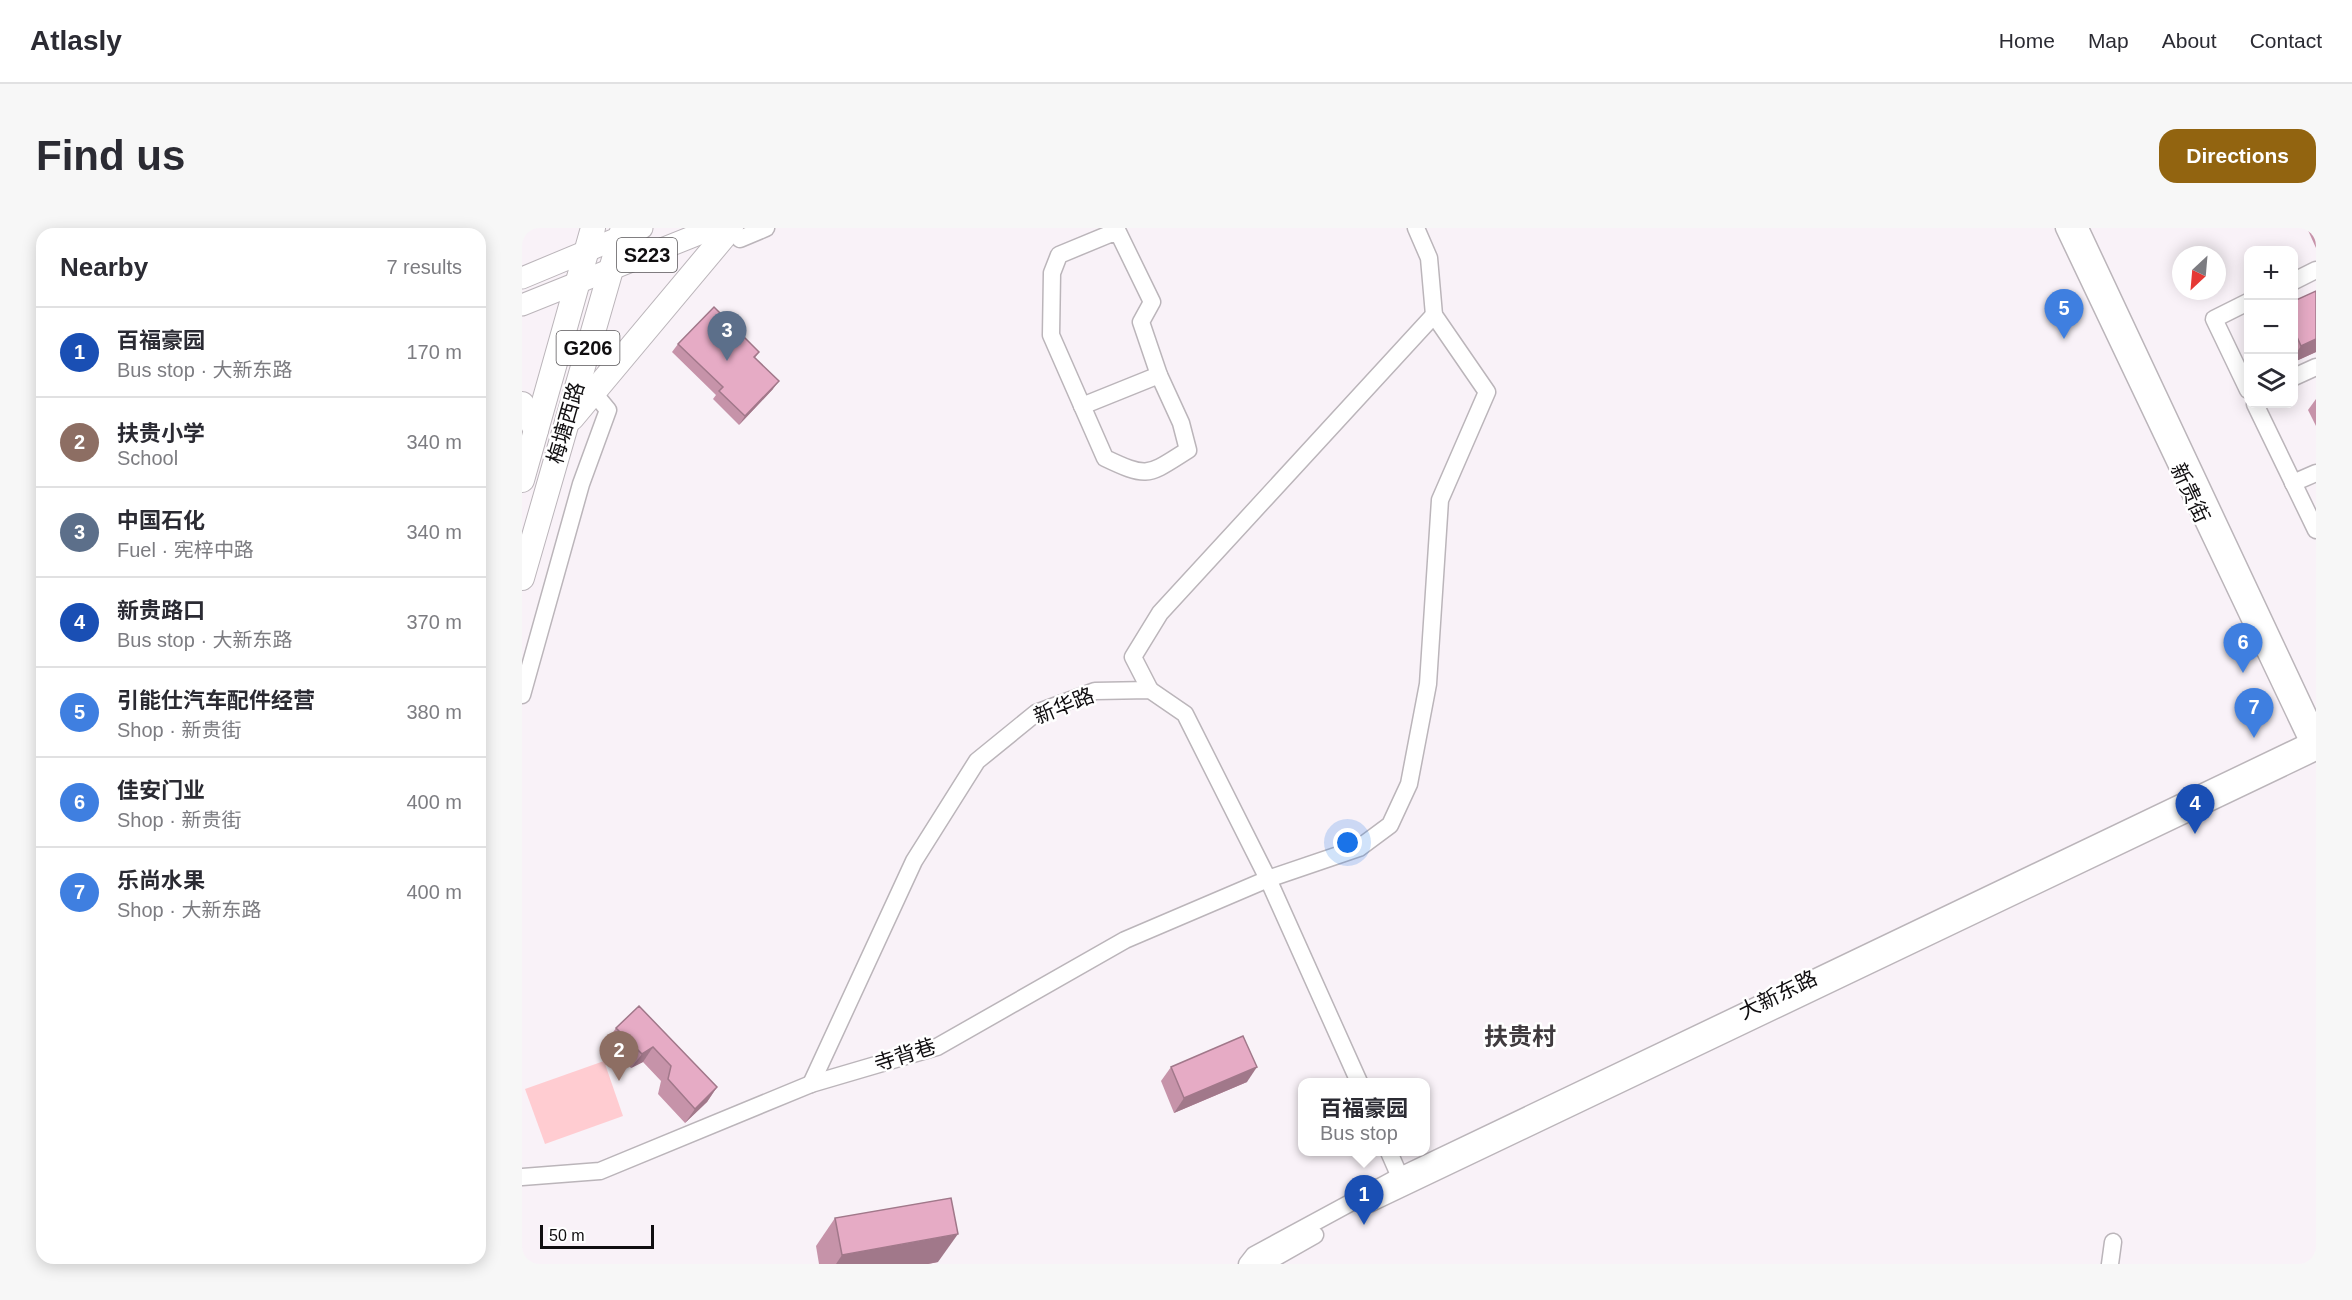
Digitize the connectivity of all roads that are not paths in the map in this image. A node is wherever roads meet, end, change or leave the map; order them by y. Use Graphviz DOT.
graph roads {
  1 [pos="714,228"];
  2 [pos="766,228"];
  3 [pos="1416,228"];
  4 [pos="2064,228"];
  5 [pos="2080,228"];
  6 [pos="1117,229"];
  7 [pos="628,231"];
  8 [pos="735,234"];
  9 [pos="591,239"];
  10 [pos="612,269"];
  11 [pos="2316,270"];
  12 [pos="522,278"];
  13 [pos="2298,279"];
  14 [pos="580,282"];
  15 [pos="2244,304"];
  16 [pos="522,305"];
  17 [pos="1434,315"];
  18 [pos="2316,367"];
  19 [pos="1160,375"];
  20 [pos="2298,375"];
  21 [pos="2244,382"];
  22 [pos="594,393"];
  23 [pos="522,404"];
  24 [pos="1082,406"];
  25 [pos="2257,408"];
  26 [pos="565,427"];
  27 [pos="536,430"];
  28 [pos="2316,473"];
  29 [pos="522,480"];
  30 [pos="2294,483"];
  31 [pos="2316,530"];
  32 [pos="522,578"];
  33 [pos="1150,690"];
  34 [pos="522,695"];
  35 [pos="2314,746"];
  36 [pos="1268,879"];
  37 [pos="1357,1078"];
  38 [pos="812,1084"];
  39 [pos="1391,1156"];
  40 [pos="522,1177"];
  41 [pos="1402,1181"];
  42 [pos="2113,1242"];
  43 [pos="1247,1264"];
  44 [pos="1264,1264"];
  45 [pos="2110,1264"];
  1 -- 10 [label="main road, S223"];
  2 -- 8 [label="street"];
  3 -- 17 [label="street"];
  4 -- 35 [label="street, 新贵街"];
  5 -- 35 [label="street, 新贵街"];
  6 -- 19 [label="street"];
  6 -- 24 [label="street"];
  7 -- 9 [label="main road, S223"];
  7 -- 10 [label="highway, G206"];
  8 -- 22 [label="highway"];
  9 -- 12 [label="main road, S223"];
  9 -- 14 [label="highway, G206"];
  10 -- 14 [label="main road, S223"];
  10 -- 26 [label="highway, 梅塘西路 / G206"];
  11 -- 13 [label="street"];
  14 -- 16 [label="main road, S223"];
  14 -- 27 [label="highway, 梅塘西路 / G206"];
  15 -- 21 [label="street"];
  17 -- 33 [label="street"];
  17 -- 36 [label="street, 寺背巷"];
  18 -- 20 [label="street"];
  19 -- 24 [label="street"];
  19 -- 24 [label="street"];
  22 -- 26 [label="highway"];
  22 -- 34 [label="street"];
  23 -- 27 [label="highway"];
  25 -- 30 [label="street"];
  26 -- 32 [label="highway, 梅塘西路 / G206"];
  27 -- 29 [label="highway, 梅塘西路 / G206"];
  28 -- 30 [label="street"];
  30 -- 31 [label="street"];
  33 -- 36 [label="street"];
  33 -- 38 [label="street, 新华路"];
  35 -- 41 [label="street, 大新东路"];
  36 -- 37 [label="street"];
  36 -- 38 [label="street, 寺背巷"];
  38 -- 40 [label="street, 寺背巷"];
  39 -- 41 [label="street"];
  41 -- 43 [label="street, 大新东路"];
  41 -- 44 [label="street, 大新东路"];
  42 -- 45 [label="street"];
}
